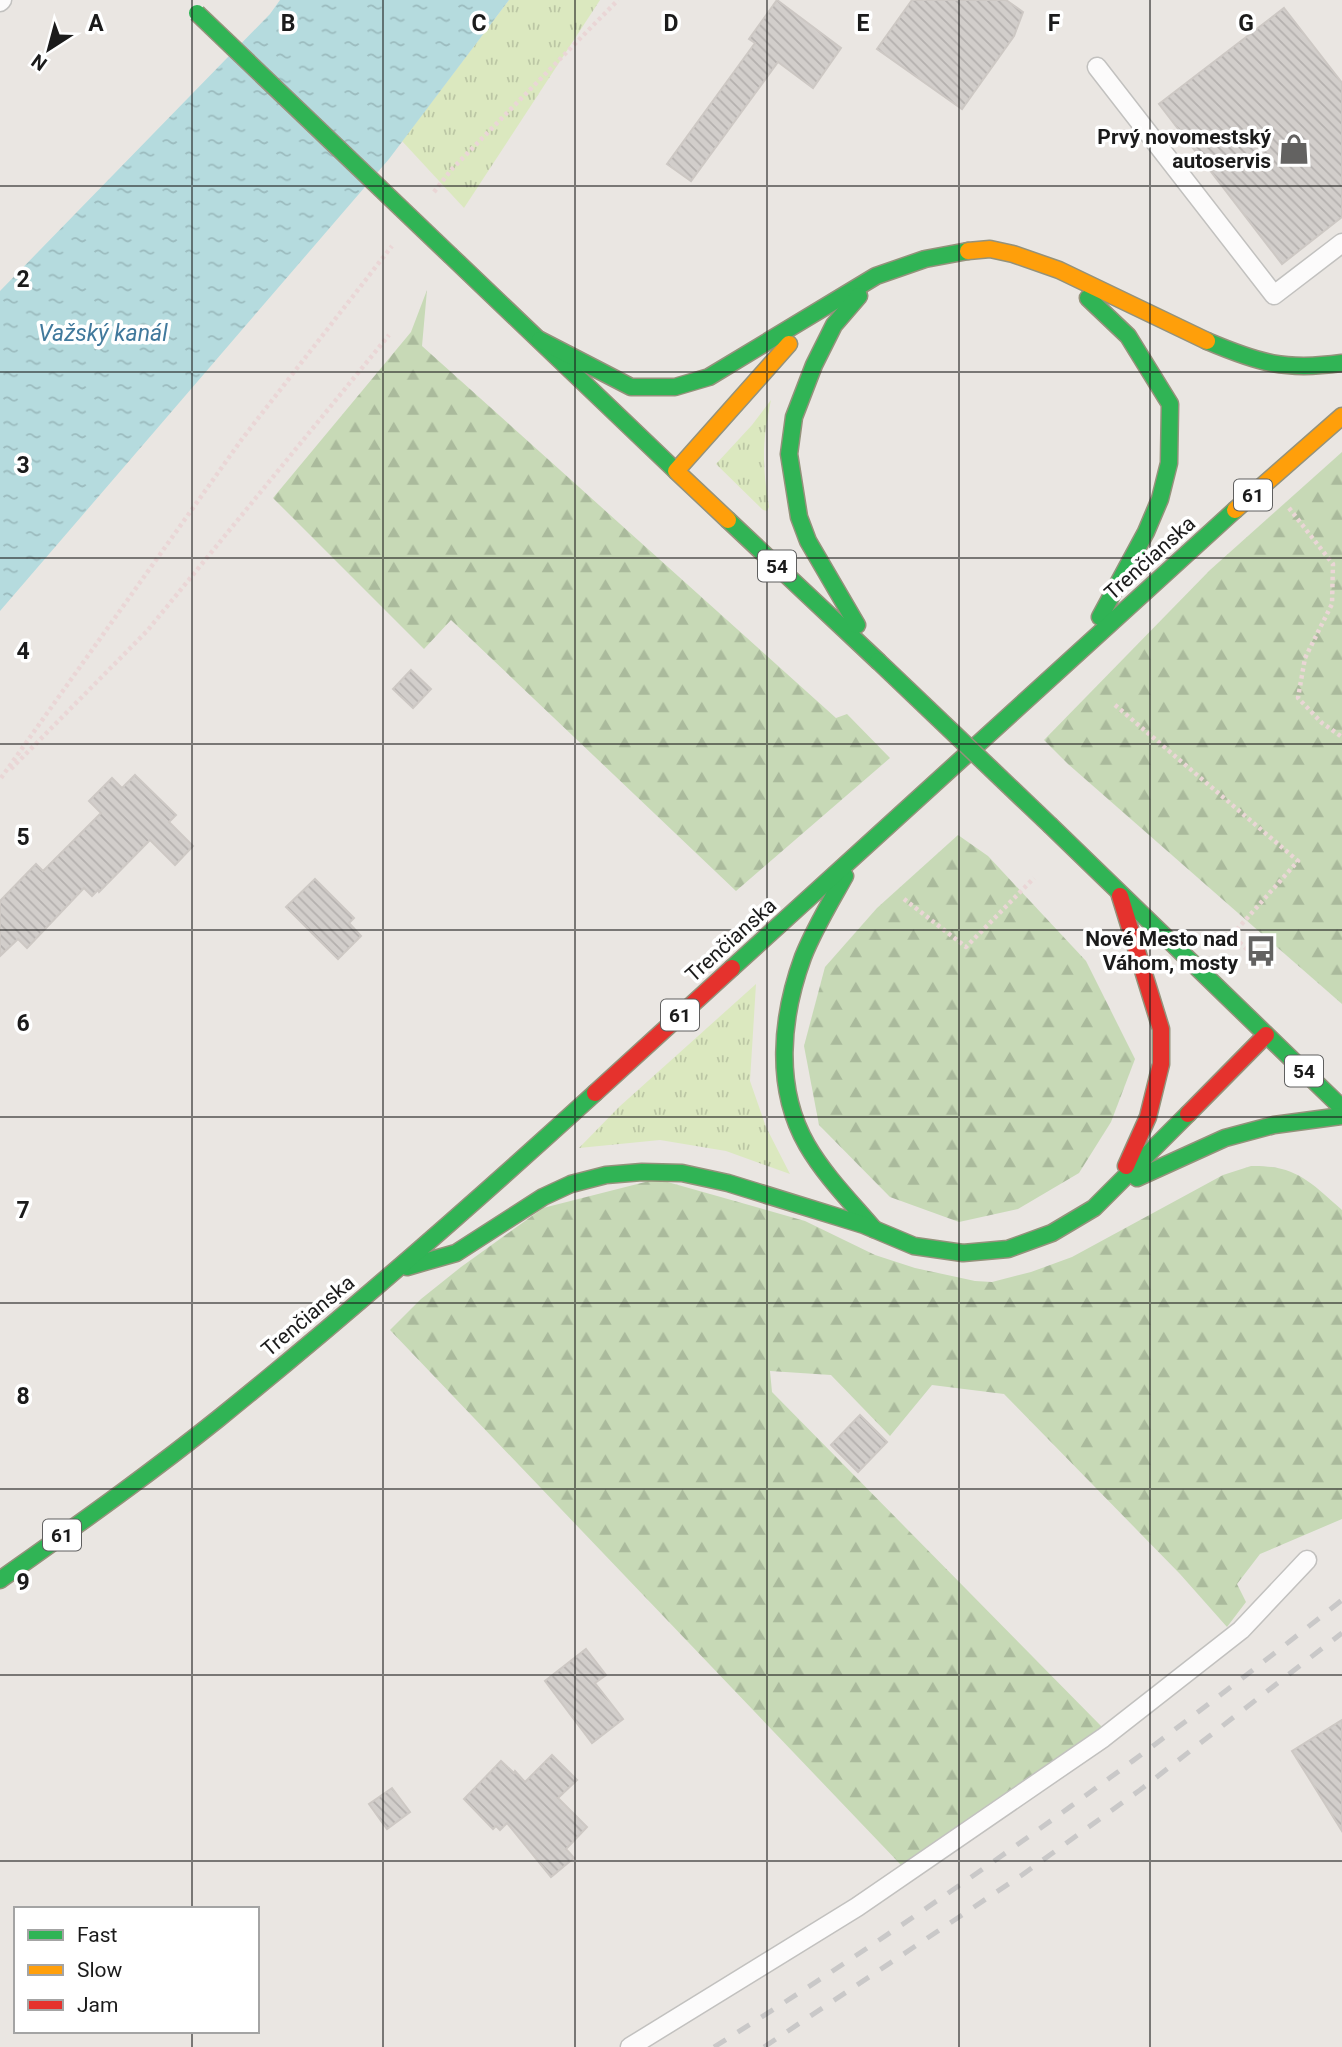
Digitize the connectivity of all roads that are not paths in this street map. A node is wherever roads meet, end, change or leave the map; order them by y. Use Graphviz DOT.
graph roads {
  1 [pos="184,0"];
  2 [pos="1097,67"];
  3 [pos="1342,243"];
  4 [pos="1059,270"];
  5 [pos="876,276"];
  6 [pos="816,313"];
  7 [pos="540,340"];
  8 [pos="1342,363"];
  9 [pos="1342,416"];
  10 [pos="676,471"];
  11 [pos="1082,648"];
  12 [pos="878,661"];
  13 [pos="856,854"];
  14 [pos="1118,891"];
  15 [pos="1266,1035"];
  16 [pos="1342,1108"];
  17 [pos="1342,1116"];
  18 [pos="1116,1187"];
  19 [pos="874,1229"];
  20 [pos="398,1269"];
  21 [pos="1307,1560"];
  22 [pos="0,1580"];
  23 [pos="630,2047"];
  1 -- 7 [label="main road, bridge"];
  2 -- 3 [label="lane"];
  4 -- 5 [label="main road"];
  4 -- 8 [label="main road"];
  4 -- 11 [label="main road"];
  5 -- 6 [label="main road"];
  5 -- 12 [label="main road"];
  6 -- 7 [label="main road"];
  6 -- 10 [label="main road"];
  7 -- 10 [label="main road"];
  9 -- 11 [label="main road, Trenčianska / 61"];
  10 -- 12 [label="main road, 54"];
  11 -- 13 [label="main road, Trenčianska / 61"];
  12 -- 14 [label="main road, 54, bridge"];
  13 -- 19 [label="main road"];
  13 -- 20 [label="main road, Trenčianska / 61"];
  14 -- 15 [label="main road, 54"];
  14 -- 18 [label="main road"];
  15 -- 16 [label="main road, 54"];
  15 -- 18 [label="main road"];
  17 -- 18 [label="main road"];
  18 -- 19 [label="main road"];
  19 -- 20 [label="main road"];
  20 -- 22 [label="main road, Trenčianska / 61"];
  21 -- 23 [label="lane"];
}
